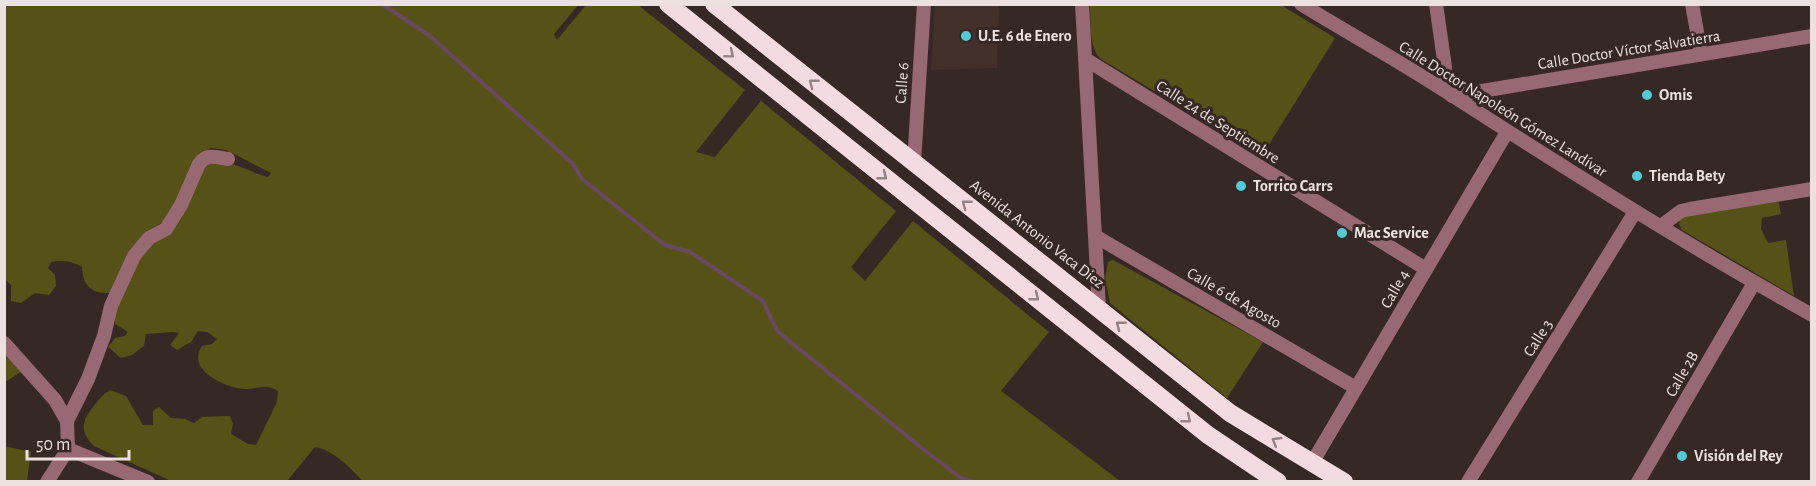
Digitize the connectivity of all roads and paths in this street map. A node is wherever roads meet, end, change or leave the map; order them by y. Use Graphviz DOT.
graph roads {
  1 [pos="668,4"];
  2 [pos="679,4"];
  3 [pos="714,4"];
  4 [pos="924,4"];
  5 [pos="1082,4"];
  6 [pos="1301,4"];
  7 [pos="1436,4"];
  8 [pos="1692,4"];
  9 [pos="733,11"];
  10 [pos="1812,36"];
  11 [pos="1701,54"];
  12 [pos="1085,59"];
  13 [pos="1447,92"];
  14 [pos="1507,132"];
  15 [pos="228,159"];
  16 [pos="914,163"];
  17 [pos="1812,189"];
  18 [pos="1635,212"];
  19 [pos="1661,226"];
  20 [pos="1095,236"];
  21 [pos="1426,269"];
  22 [pos="1754,283"];
  23 [pos="1099,308"];
  24 [pos="1812,315"];
  25 [pos="4,343"];
  26 [pos="1356,388"];
  27 [pos="67,421"];
  28 [pos="69,449"];
  29 [pos="1312,463"];
  30 [pos="47,482"];
  31 [pos="148,482"];
  32 [pos="1278,482"];
  33 [pos="1344,482"];
  34 [pos="1468,482"];
  35 [pos="1638,482"];
  1 -- 32 [label="highway, one-way"];
  2 -- 9 [label="highway"];
  3 -- 9 [label="highway, Avenida Antonio Vaca Diez"];
  4 -- 16 [label="street, Calle 6"];
  5 -- 12 [label="street"];
  6 -- 13 [label="street, Calle Doctor Napoleón Gómez Landívar"];
  7 -- 13 [label="street"];
  8 -- 11 [label="street"];
  16 -- 9 [label="highway, Avenida Antonio Vaca Diez, one-way"];
  10 -- 11 [label="street, Calle Doctor Víctor Salvatierra"];
  11 -- 13 [label="street, Calle Doctor Víctor Salvatierra"];
  12 -- 20 [label="street"];
  12 -- 21 [label="street, Calle 24 de Septiembre"];
  13 -- 14 [label="street, Calle Doctor Napoleón Gómez Landívar"];
  14 -- 18 [label="street, Calle Doctor Napoleón Gómez Landívar"];
  14 -- 21 [label="street, Calle 4"];
  15 -- 27 [label="street"];
  23 -- 16 [label="highway, Avenida Antonio Vaca Diez, one-way"];
  17 -- 19 [label="street"];
  18 -- 19 [label="street, Calle Doctor Napoleón Gómez Landívar"];
  18 -- 34 [label="street, Calle 3"];
  19 -- 22 [label="street, Calle Doctor Napoleón Gómez Landívar"];
  20 -- 23 [label="street"];
  20 -- 26 [label="street, Calle 6 de Agosto"];
  21 -- 26 [label="street, Calle 4"];
  22 -- 24 [label="street, Calle Doctor Napoleón Gómez Landívar"];
  22 -- 35 [label="street, Calle 2B"];
  29 -- 23 [label="highway, Avenida Antonio Vaca Diez, one-way"];
  25 -- 27 [label="street"];
  26 -- 29 [label="street, Calle 4"];
  27 -- 28 [label="street"];
  28 -- 30 [label="street"];
  28 -- 31 [label="street"];
  29 -- 33 [label="highway, Avenida Antonio Vaca Diez"];
}
